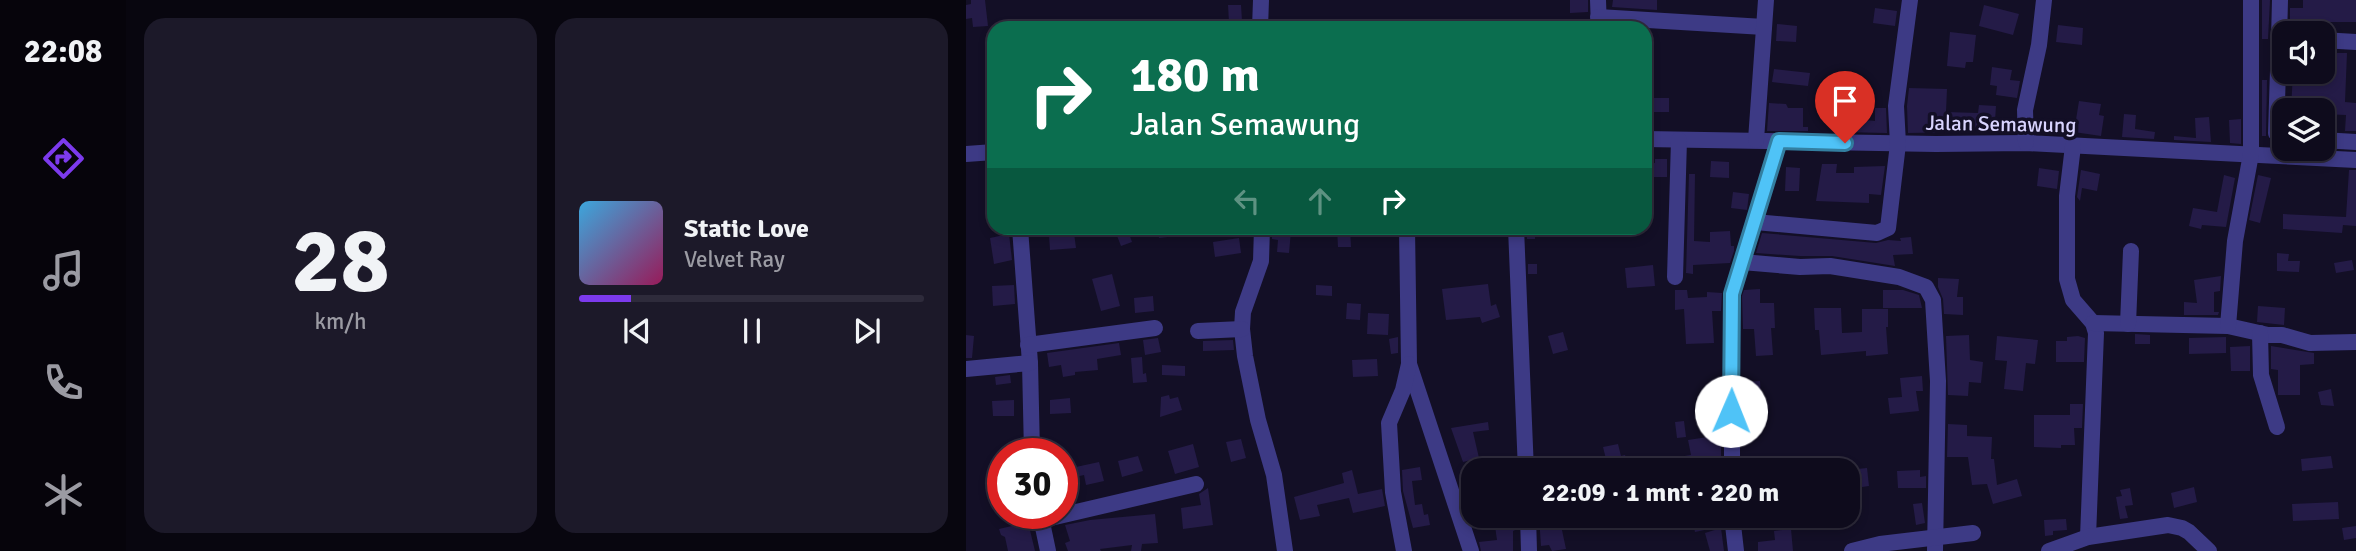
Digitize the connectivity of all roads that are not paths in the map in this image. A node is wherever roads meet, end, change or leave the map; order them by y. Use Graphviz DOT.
graph roads {
  1 [pos="1261,0"];
  2 [pos="1766,0"];
  3 [pos="1910,0"];
  4 [pos="2044,0"];
  5 [pos="2251,0"];
  6 [pos="2280,0"];
  7 [pos="1598,15"];
  8 [pos="1260,21"];
  9 [pos="2281,21"];
  10 [pos="1764,27"];
  11 [pos="2335,41"];
  12 [pos="2356,42"];
  13 [pos="1652,139"];
  14 [pos="1679,140"];
  15 [pos="1756,141"];
  16 [pos="1779,141"];
  17 [pos="2335,141"];
  18 [pos="2356,142"];
  19 [pos="2026,143"];
  20 [pos="1898,144"];
  21 [pos="2073,146"];
  22 [pos="987,152"];
  23 [pos="966,154"];
  24 [pos="2250,154"];
  25 [pos="2356,160"];
  26 [pos="1755,222"];
  27 [pos="1020,235"];
  28 [pos="1262,235"];
  29 [pos="1407,235"];
  30 [pos="1516,235"];
  31 [pos="2131,251"];
  32 [pos="1742,262"];
  33 [pos="1675,277"];
  34 [pos="2093,323"];
  35 [pos="2128,324"];
  36 [pos="2228,326"];
  37 [pos="1154,328"];
  38 [pos="1242,329"];
  39 [pos="1198,331"];
  40 [pos="2260,333"];
  41 [pos="2356,342"];
  42 [pos="1028,345"];
  43 [pos="1030,363"];
  44 [pos="1409,363"];
  45 [pos="966,369"];
  46 [pos="2277,427"];
  47 [pos="1032,438"];
  48 [pos="1525,458"];
  49 [pos="1732,458"];
  50 [pos="1196,484"];
  51 [pos="1078,508"];
  52 [pos="1528,528"];
  53 [pos="1734,528"];
  54 [pos="1044,529"];
  55 [pos="1973,533"];
  56 [pos="2117,534"];
  57 [pos="2088,537"];
  58 [pos="1935,544"];
  59 [pos="1048,551"];
  60 [pos="1285,551"];
  61 [pos="1404,551"];
  62 [pos="1471,551"];
  63 [pos="1529,551"];
  64 [pos="1737,551"];
  65 [pos="1852,551"];
  66 [pos="2049,551"];
  67 [pos="2117,551"];
  68 [pos="2209,551"];
  1 -- 8 [label="street"];
  2 -- 10 [label="street"];
  3 -- 20 [label="street"];
  4 -- 19 [label="street"];
  5 -- 24 [label="street"];
  6 -- 9 [label="street"];
  7 -- 10 [label="street"];
  10 -- 15 [label="street"];
  11 -- 12 [label="street"];
  13 -- 14 [label="street, Jalan Semawung"];
  14 -- 15 [label="street, Jalan Semawung"];
  14 -- 33 [label="street"];
  15 -- 16 [label="street, Jalan Semawung"];
  16 -- 20 [label="street, Jalan Semawung"];
  16 -- 26 [label="street"];
  17 -- 18 [label="street"];
  19 -- 20 [label="street, Jalan Semawung"];
  19 -- 21 [label="street, Jalan Semawung"];
  20 -- 26 [label="street"];
  21 -- 24 [label="street, Jalan Semawung"];
  21 -- 34 [label="street"];
  22 -- 23 [label="street"];
  24 -- 25 [label="street, Jalan Semawung"];
  24 -- 36 [label="street"];
  26 -- 32 [label="street"];
  27 -- 42 [label="street"];
  28 -- 38 [label="street"];
  29 -- 44 [label="street"];
  30 -- 48 [label="street"];
  31 -- 35 [label="street"];
  32 -- 49 [label="street"];
  32 -- 58 [label="street"];
  34 -- 35 [label="street"];
  34 -- 57 [label="street"];
  35 -- 36 [label="street"];
  36 -- 40 [label="street"];
  37 -- 42 [label="street"];
  38 -- 39 [label="street"];
  38 -- 60 [label="street"];
  40 -- 41 [label="street"];
  40 -- 46 [label="street"];
  42 -- 43 [label="street"];
  43 -- 45 [label="street"];
  43 -- 47 [label="street"];
  44 -- 61 [label="street"];
  44 -- 62 [label="street"];
  50 -- 51 [label="street"];
  52 -- 63 [label="street"];
  53 -- 64 [label="street"];
  54 -- 59 [label="street"];
  55 -- 58 [label="street"];
  56 -- 57 [label="street"];
  56 -- 67 [label="street"];
  56 -- 68 [label="street"];
  57 -- 66 [label="street"];
  58 -- 65 [label="street"];
}
